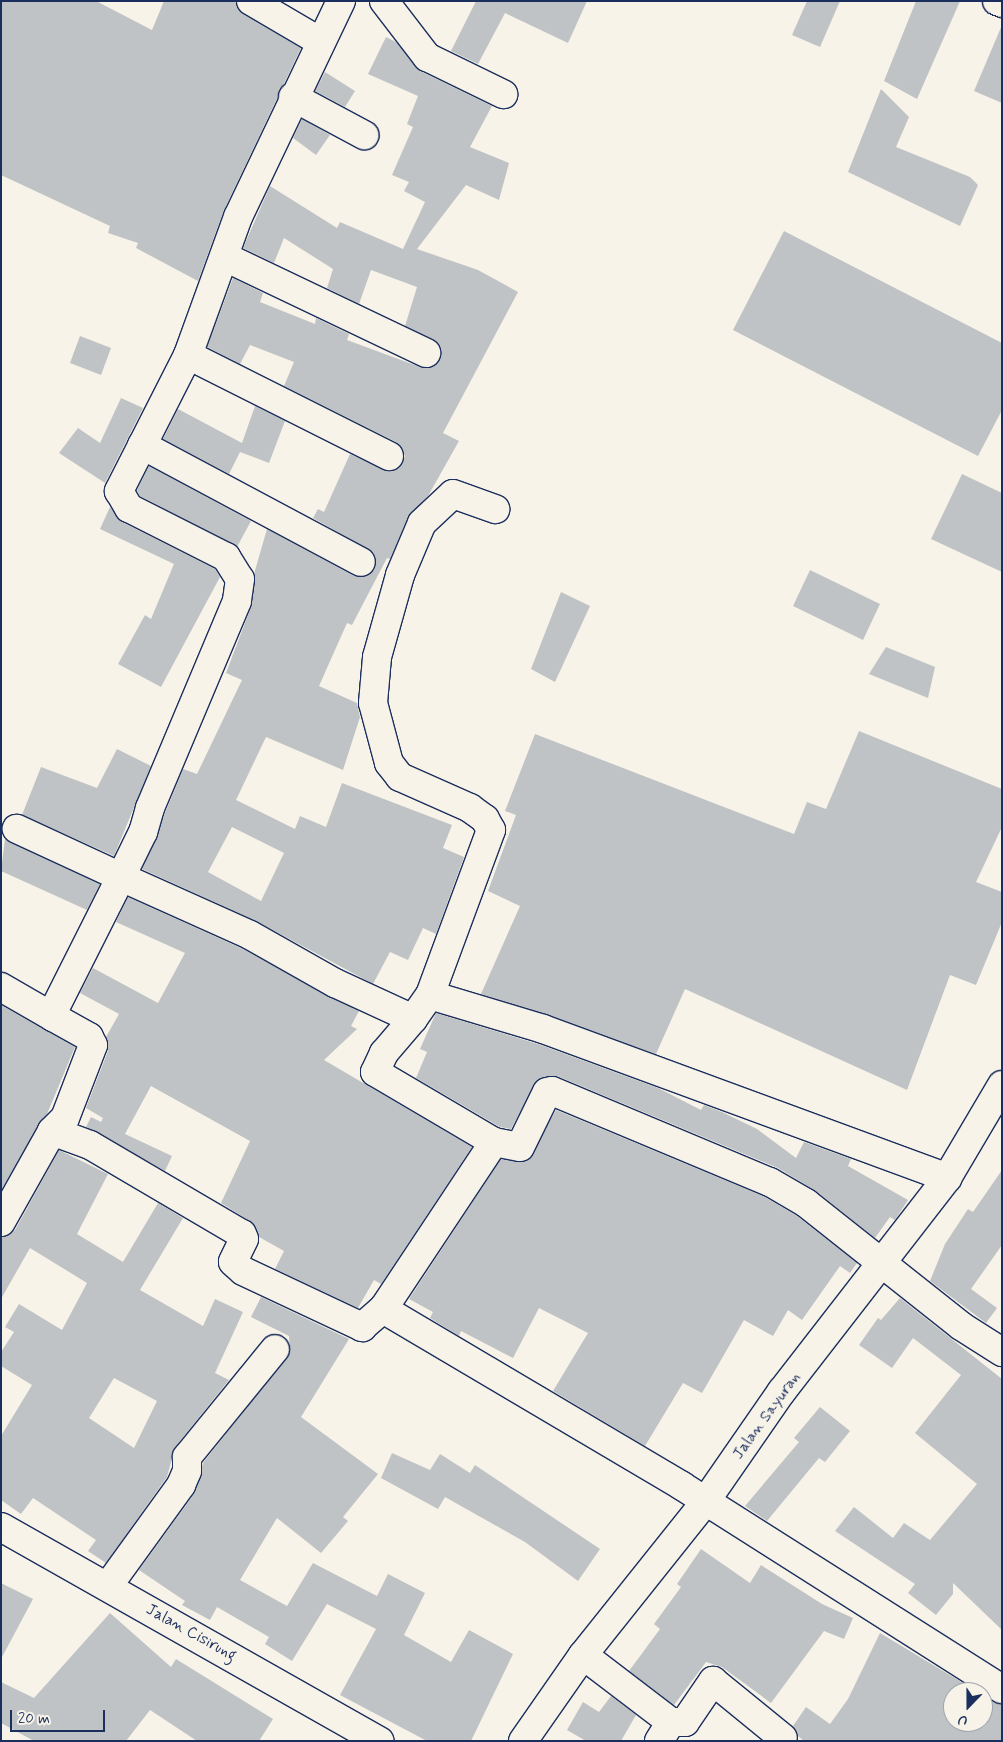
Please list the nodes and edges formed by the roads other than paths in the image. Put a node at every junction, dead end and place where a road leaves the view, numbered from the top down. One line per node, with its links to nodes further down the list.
1 (252, 1): 6 (street)
2 (341, 1): 6 (street)
3 (384, 1): 7 (street)
4 (997, 1): 5 (street)
5 (1002, 3)
6 (321, 42): 8 (street)
7 (503, 94)
8 (293, 97): 9 (street); 10 (street)
9 (364, 135)
10 (225, 257): 11 (street); 12 (street)
11 (426, 353)
12 (188, 355): 13 (street); 14 (street)
13 (142, 445): 16 (street); 18 (street)
14 (389, 456)
15 (495, 509): 20 (street)
16 (361, 562)
17 (17, 829): 18 (street)
18 (121, 877): 21 (street); 22 (street)
19 (1, 988): 21 (street)
20 (430, 995): 22 (street); 26 (street)
21 (53, 1017): 24 (street)
22 (413, 1019): 25 (street)
23 (998, 1103): 26 (street, Jalan Sayuran)
24 (52, 1131): 27 (street); 29 (street)
25 (494, 1142): 28 (street); 29 (street)
26 (947, 1178): 28 (street, Jalan Sayuran)
27 (1, 1222)
28 (881, 1263): 31 (street); 32 (street, Jalan Sayuran)
29 (383, 1309): 32 (street)
30 (276, 1349): 34 (street)
31 (1002, 1352)
32 (705, 1502): 35 (street, Jalan Sayuran); 36 (street)
33 (1, 1527): 34 (street, Jalan Cisirung)
34 (108, 1586): 38 (street, Jalan Cisirung)
35 (583, 1655): 37 (street); 40 (street, Jalan Sayuran)
36 (1002, 1689)
37 (665, 1731): 39 (street)
38 (365, 1737)
39 (783, 1738)
40 (523, 1741)

